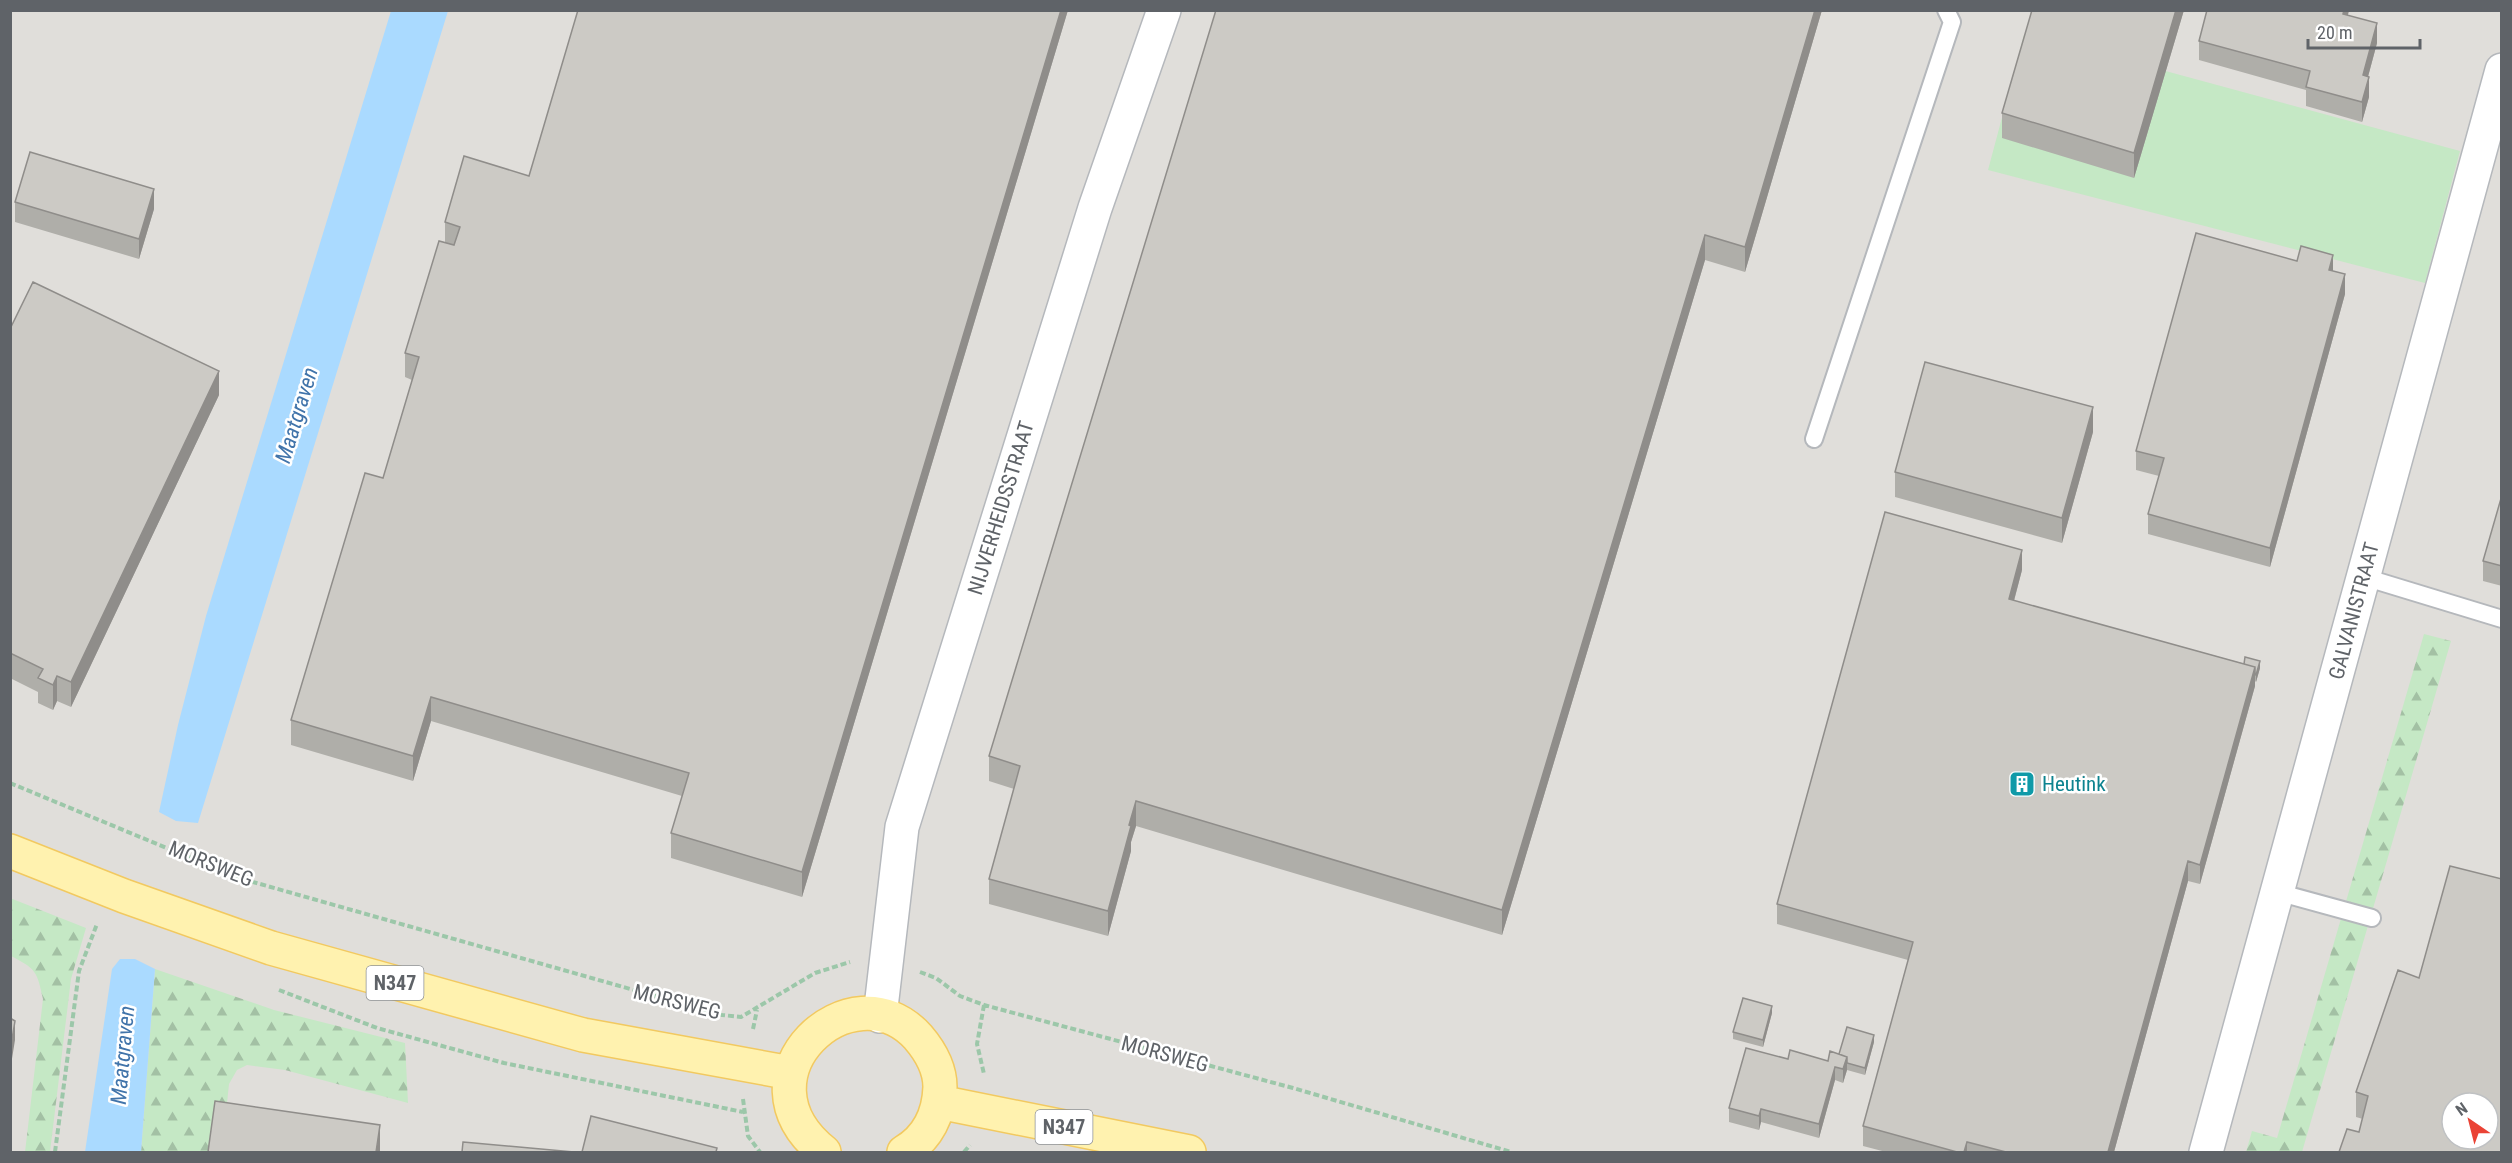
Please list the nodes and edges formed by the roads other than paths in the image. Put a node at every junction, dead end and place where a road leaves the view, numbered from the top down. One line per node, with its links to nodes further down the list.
1 (1164, 10): 10 (street, NIJVERHEIDSSTRAAT)
2 (1946, 10): 4 (lane)
3 (2502, 70): 5 (street, GALVANISTRAAT)
4 (1814, 439)
5 (2364, 577): 6 (lane); 8 (street, GALVANISTRAAT)
6 (2502, 619)
7 (10, 851): 11 (main road, N347)
8 (2277, 892): 9 (lane); 16 (street, GALVANISTRAAT)
9 (2372, 918)
10 (880, 1016): 11 (main road); 12 (main road)
11 (791, 1073): 13 (main road)
12 (939, 1102): 14 (main road); 15 (main road, N347)
13 (824, 1152)
14 (904, 1152)
15 (1189, 1152)
16 (2206, 1152)

